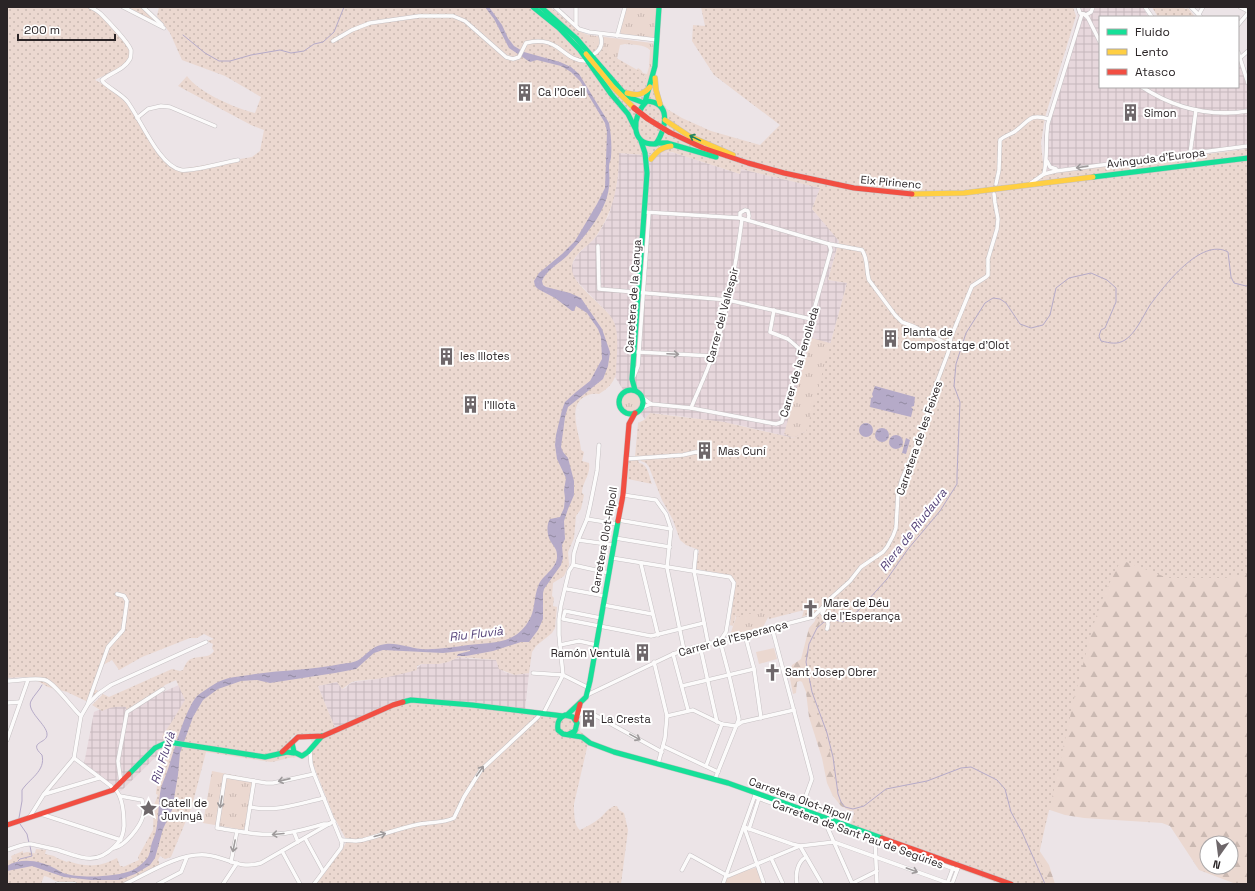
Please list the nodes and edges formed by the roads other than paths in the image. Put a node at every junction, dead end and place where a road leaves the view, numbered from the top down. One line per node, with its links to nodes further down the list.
1 (90, 7): 43 (street)
2 (123, 7): 3 (street)
3 (143, 7)
4 (533, 7): 24 (main road, Eix Pirinenc)
5 (541, 7): 24 (main road, Eix Pirinenc)
6 (555, 7): 23 (street)
7 (576, 7): 23 (street)
8 (625, 7): 26 (street)
9 (659, 7): 27 (main road)
10 (1078, 7): 18 (street)
11 (1093, 7): 16 (street)
12 (1146, 7): 19 (street)
13 (1191, 7): 20 (street)
14 (1203, 7): 20 (street)
15 (1240, 7): 17 (street)
16 (1091, 12): 18 (street); 21 (street)
17 (1248, 12): 22 (street)
18 (1083, 14): 21 (street); 44 (street)
19 (1151, 16)
20 (1199, 16)
21 (1091, 24): 28 (street)
22 (1239, 24)
23 (576, 25): 25 (street)
24 (561, 27): 38 (main road); 47 (main road); 57 (main road, Eix Pirinenc, bridge)
25 (600, 34): 26 (street); 31 (street)
26 (617, 36): 27 (street)
27 (656, 40): 34 (main road)
28 (1099, 40)
29 (334, 41): 33 (street)
30 (1248, 51): 32 (street)
31 (594, 54)
32 (1239, 55): 35 (street)
33 (585, 61)
34 (655, 66): 36 (main road); 40 (main road)
35 (1248, 83)
36 (650, 88): 38 (main road); 39 (main road)
37 (1144, 88): 41 (street)
38 (622, 91): 39 (main road)
39 (644, 102): 40 (main road); 47 (main road)
40 (660, 105): 45 (main road)
41 (1196, 110): 42 (street); 52 (street)
42 (1248, 111)
43 (137, 118): 46 (street); 56 (street)
44 (1050, 119): 53 (street); 62 (street)
45 (665, 120): 49 (main road); 60 (main road, one-way to 45)
46 (215, 126)
47 (635, 128): 48 (main road)
48 (641, 140): 49 (main road); 59 (main road)
49 (656, 143): 50 (main road); 55 (main road)
50 (678, 146): 55 (main road); 57 (main road)
51 (1248, 146): 52 (street, Avinguda d'Europa)
52 (1190, 154): 58 (street, Avinguda d'Europa, one-way to 58)
53 (1046, 156): 58 (street, Avinguda d'Europa); 61 (street)
54 (1248, 158): 63 (main road, Eix Pirinenc)
55 (651, 159): 59 (main road)
56 (238, 160)
57 (748, 163): 60 (main road, Eix Pirinenc)
58 (1065, 169): 61 (street, Avinguda d'Europa)
59 (647, 173): 65 (main road)
60 (784, 173): 63 (main road, Eix Pirinenc)
61 (1044, 174): 63 (street, Avinguda d'Europa)
62 (996, 184)
63 (1022, 186)
64 (994, 194): 74 (street, Carretera de les Feixes)
65 (647, 212): 66 (street); 70 (main road)
66 (741, 219): 67 (street); 67 (street); 71 (street, Carrer del Vallespir)
67 (748, 220): 68 (street)
68 (829, 244): 73 (street, Carrer de la Fenolleda); 74 (street)
69 (598, 246): 70 (street)
70 (641, 293): 71 (street); 76 (main road)
71 (728, 300): 72 (street); 77 (street, Carrer del Vallespir)
72 (774, 310): 73 (street); 75 (street)
73 (811, 320): 75 (street, Carrer de la Fenolleda)
74 (949, 345): 109 (street, Carretera de les Feixes)
75 (802, 351): 84 (street, Carrer de la Fenolleda)
76 (637, 352): 77 (street, one-way to 77); 78 (main road)
77 (712, 356): 84 (street, Carrer del Vallespir)
78 (632, 378): 79 (main road); 80 (main road)
79 (627, 390): 80 (main road); 85 (main road)
80 (635, 390): 81 (main road)
81 (643, 398): 82 (street); 83 (main road)
82 (651, 404): 83 (street); 84 (street, Carrer de la Fenolleda)
83 (642, 408): 86 (main road)
84 (691, 408)
85 (624, 412): 86 (main road); 87 (main road, Carretera Olot-Ripoll)
86 (635, 413): 87 (main road, Carretera Olot-Ripoll)
87 (629, 424): 90 (main road, Carretera Olot-Ripoll)
88 (599, 445): 92 (street)
89 (702, 454): 90 (street)
90 (626, 459): 91 (main road, Carretera Olot-Ripoll)
91 (623, 495): 93 (main road, Carretera Olot-Ripoll); 94 (street)
92 (587, 519): 93 (street); 96 (street)
93 (618, 522): 94 (street); 95 (main road, Carretera Olot-Ripoll)
94 (671, 529): 98 (street)
95 (615, 538): 97 (main road, Carretera Olot-Ripoll); 98 (street)
96 (578, 540): 97 (street); 102 (street)
97 (614, 545): 100 (main road, Carretera Olot-Ripoll)
98 (670, 547): 103 (street)
99 (696, 551): 104 (street)
100 (612, 558): 101 (street); 105 (main road, Carretera Olot-Ripoll)
101 (641, 564): 103 (street); 111 (street)
102 (573, 566): 105 (street); 113 (street)
103 (667, 568): 104 (street); 117 (street)
104 (694, 571): 114 (street); 121 (street)
105 (609, 573): 108 (main road, Carretera Olot-Ripoll)
106 (567, 589): 108 (street)
107 (117, 594): 144 (street)
108 (605, 596): 110 (main road, Carretera Olot-Ripoll)
109 (832, 598): 116 (street, Carrer de l'Esperança); 118 (street, Carretera de les Feixes)
110 (603, 605): 111 (street); 112 (main road, Carretera Olot-Ripoll)
111 (652, 614): 119 (street)
112 (601, 618): 113 (street); 115 (main road, Carretera Olot-Ripoll)
113 (561, 619): 115 (street); 124 (street)
114 (704, 623): 117 (street); 123 (street)
115 (600, 626): 119 (street); 125 (main road, Carretera Olot-Ripoll)
116 (772, 628): 120 (street, Carrer de l'Esperança); 146 (street)
117 (680, 629): 119 (street); 127 (street)
118 (827, 629)
119 (658, 635)
120 (745, 635): 121 (street, Carrer de l'Esperança); 130 (street)
121 (720, 641): 123 (street, Carrer de l'Esperança); 133 (street)
122 (206, 642): 144 (street)
123 (708, 643): 126 (street, Carrer de l'Esperança)
124 (560, 644): 125 (street); 132 (street)
125 (597, 645): 138 (main road, Carretera Olot-Ripoll)
126 (700, 646): 127 (street, Carrer de l'Esperança); 135 (street)
127 (684, 650): 128 (street, Carrer de l'Esperança)
128 (673, 654): 129 (street, Carrer de l'Esperança); 137 (street)
129 (654, 662): 140 (street, Carrer de l'Esperança); 150 (street)
130 (754, 670): 133 (street); 152 (street)
131 (533, 673): 132 (street)
132 (563, 675): 138 (street); 147 (street)
133 (729, 675): 135 (street); 158 (street)
134 (28, 680): 136 (street); 141 (street); 149 (street)
135 (707, 680): 137 (street); 153 (street)
136 (7, 681)
137 (682, 686): 145 (street)
138 (589, 688): 140 (main road, Carretera Olot-Ripoll)
139 (164, 689): 181 (street)
140 (587, 695): 143 (main road, Carretera Olot-Ripoll)
141 (20, 702): 142 (street); 155 (street)
142 (7, 703)
143 (580, 703): 148 (main road, Carretera Olot-Ripoll); 151 (main road, Carretera Olot-Ripoll)
144 (88, 704): 149 (street)
145 (688, 710): 150 (street); 153 (street)
146 (794, 710): 152 (street); 188 (street)
147 (541, 713): 148 (main road); 156 (main road); 161 (main road); 202 (street, one-way to 147)
148 (565, 715): 151 (main road); 156 (main road)
149 (82, 716): 172 (street)
150 (667, 716): 166 (street)
151 (576, 718): 159 (main road); 168 (street, one-way to 168)
152 (761, 718): 158 (street)
153 (717, 722): 157 (street)
154 (7, 723): 155 (street)
155 (12, 724): 164 (street)
156 (557, 724): 160 (main road)
157 (722, 724): 158 (street); 175 (street)
158 (736, 726): 176 (street)
159 (576, 728): 160 (main road); 163 (main road)
160 (569, 734): 163 (main road, Carretera Olot-Ripoll)
161 (322, 736): 162 (main road); 167 (main road)
162 (307, 737): 165 (main road); 167 (main road)
163 (582, 738): 174 (main road, Carretera Olot-Ripoll)
164 (7, 740)
165 (292, 743): 169 (main road); 170 (main road)
166 (664, 746): 168 (street); 175 (street)
167 (311, 750): 171 (main road); 173 (street)
168 (662, 752): 174 (street)
169 (281, 753): 170 (main road); 181 (main road)
170 (294, 753): 171 (main road)
171 (301, 756): 173 (street)
172 (74, 758): 178 (street); 183 (street)
173 (311, 764): 177 (street)
174 (658, 764): 179 (main road, Carretera Olot-Ripoll)
175 (706, 766): 176 (street)
176 (718, 772): 179 (street)
177 (314, 774): 180 (street, one-way to 180); 186 (street)
178 (99, 778): 182 (street); 183 (street)
179 (715, 780): 185 (main road, Carretera Olot-Ripoll)
180 (254, 782): 187 (street); 197 (street, one-way to 197)
181 (122, 783): 182 (main road)
182 (114, 789): 184 (street); 189 (main road)
183 (44, 794): 190 (street)
184 (120, 796): 201 (street); 207 (street)
185 (757, 796): 188 (main road, Carretera Olot-Ripoll); 192 (street, Carretera de Sant Pau de Segúries); 195 (street); 196 (street)
186 (324, 798): 187 (street); 191 (street)
187 (250, 807): 198 (street)
188 (801, 809): 217 (main road, Carretera Olot-Ripoll)
189 (41, 814): 190 (main road); 201 (street)
190 (29, 818): 194 (main road)
191 (334, 821): 193 (street); 202 (street)
192 (825, 822): 203 (street, Carretera de Sant Pau de Segúries); 205 (street)
193 (330, 824): 199 (street); 200 (street)
194 (7, 825)
195 (744, 827): 196 (street); 216 (street); 221 (street)
196 (749, 829): 206 (street)
197 (236, 831): 198 (street); 214 (street, one-way to 214)
198 (246, 832): 199 (street, one-way to 198)
199 (294, 832): 204 (street)
200 (304, 838): 204 (street); 219 (street)
201 (121, 840): 207 (street)
202 (342, 840): 219 (street)
203 (875, 840): 212 (street); 217 (street, Carretera de Sant Pau de Segúries)
204 (298, 842): 209 (street)
205 (834, 842): 206 (street); 212 (street); 235 (street)
206 (800, 846): 211 (street); 213 (street)
207 (113, 849): 208 (street)
208 (7, 850)
209 (282, 851): 215 (street); 228 (street)
210 (188, 857): 214 (street); 225 (street); 226 (street)
211 (806, 857): 233 (street); 234 (street)
212 (876, 857): 220 (street); 237 (street, one-way to 237)
213 (771, 858): 216 (street); 232 (street)
214 (231, 862): 215 (street)
215 (237, 863): 227 (street)
216 (758, 864): 221 (street); 231 (street)
217 (956, 869): 237 (street); 238 (main road, Carretera Olot-Ripoll)
218 (682, 870): 221 (street)
219 (323, 871): 229 (street)
220 (877, 871): 222 (street); 235 (street)
221 (726, 876): 230 (street)
222 (877, 883): 236 (street)
223 (58, 884): 224 (street)
224 (75, 884)
225 (125, 884)
226 (158, 884)
227 (223, 884)
228 (300, 884)
229 (314, 884)
230 (723, 884)
231 (764, 884)
232 (783, 884)
233 (797, 884)
234 (822, 884)
235 (851, 884)
236 (882, 884)
237 (949, 884)
238 (1011, 884)

